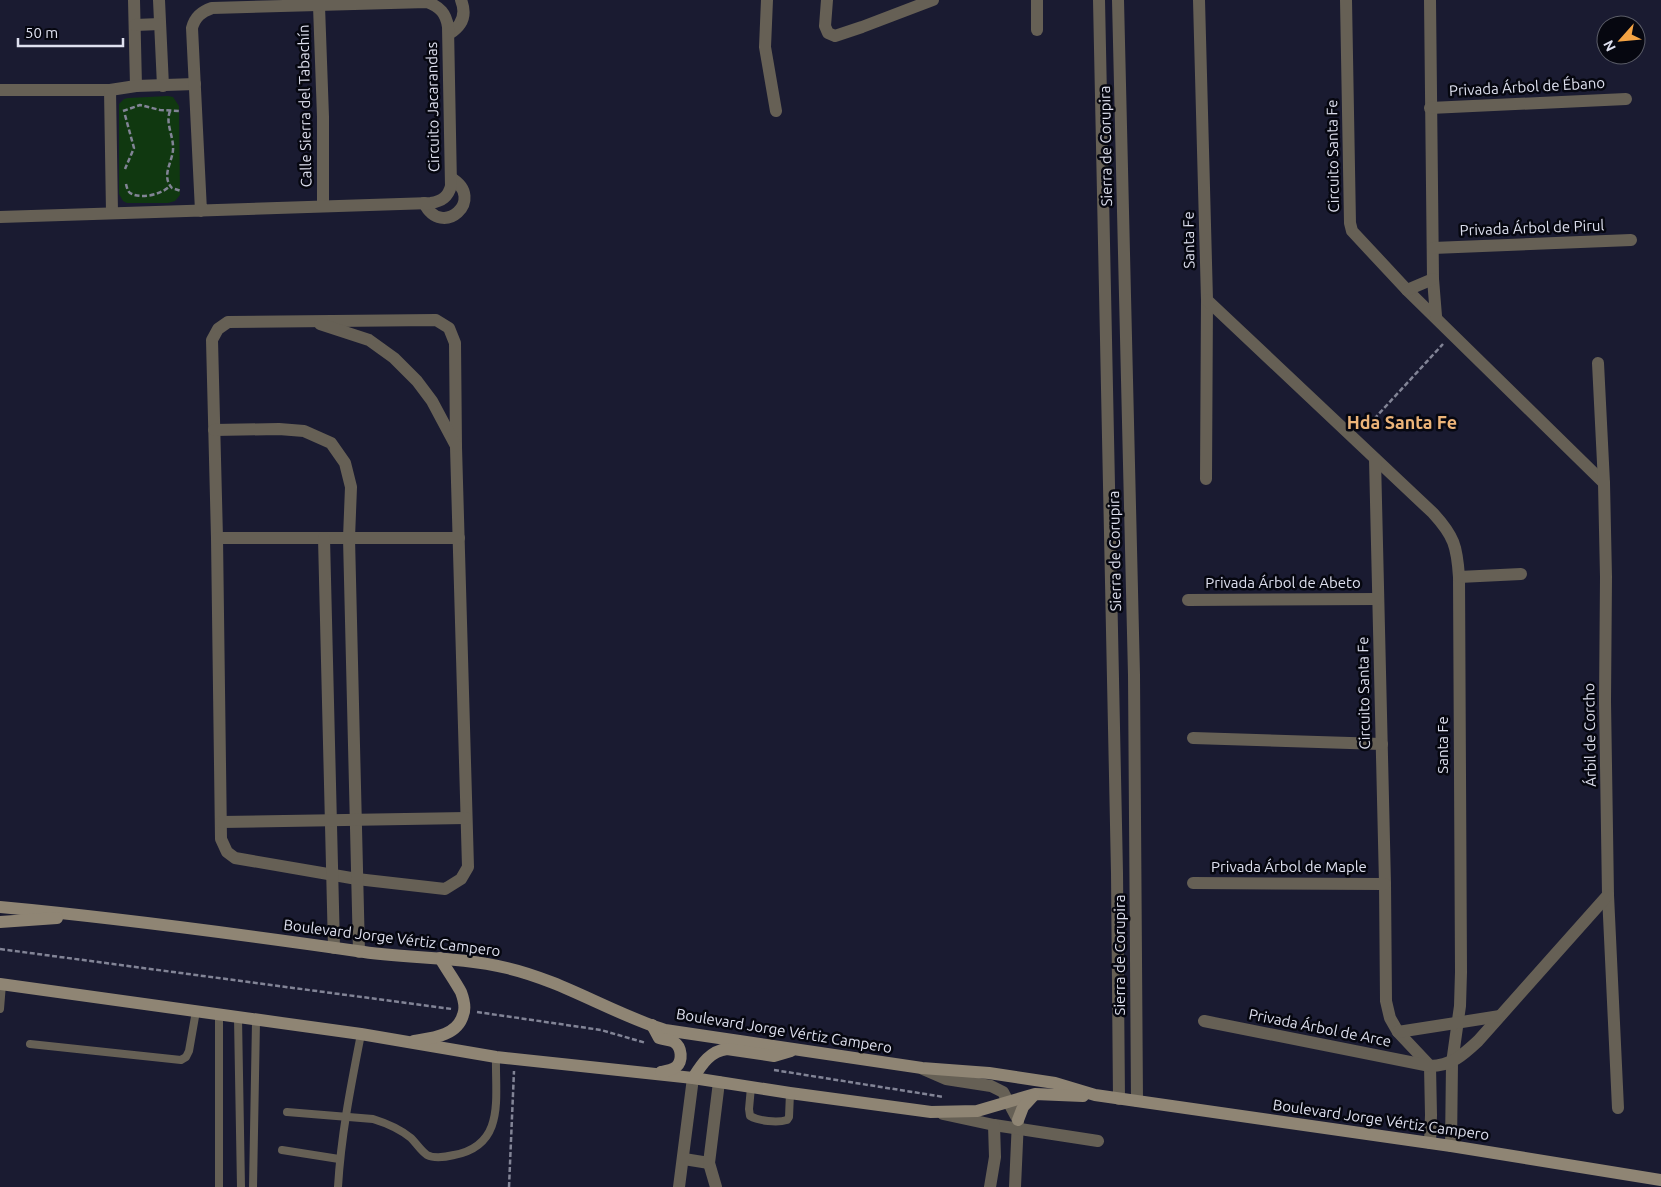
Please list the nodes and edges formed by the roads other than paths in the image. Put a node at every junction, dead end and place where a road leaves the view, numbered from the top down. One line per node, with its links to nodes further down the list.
1 (134, 0): 16 (street)
2 (159, 0): 15 (street)
3 (461, 0): 18 (street)
4 (767, 0): 26 (street)
5 (827, 0): 6 (street)
6 (933, 0)
7 (1037, 0): 17 (street)
8 (1099, 0): 97 (street, Sierra de Corupira)
9 (1118, 0): 98 (street, Sierra de Corupira)
10 (1200, 0): 37 (street, Santa Fe)
11 (1346, 0): 36 (street, Circuito Santa Fe)
12 (1430, 0): 25 (street)
13 (423, 2): 14 (street, Circuito Jacarandas); 18 (street, Circuito Jacarandas)
14 (319, 6): 19 (street, Circuito Jacarandas); 29 (street, Calle Sierra del Tabachín)
15 (160, 24): 16 (street); 21 (street)
16 (135, 25): 20 (street)
17 (1037, 30)
18 (449, 34): 27 (street, Circuito Jacarandas)
19 (195, 84): 21 (street); 30 (street)
20 (136, 86): 21 (street); 23 (street)
21 (163, 86)
22 (0, 90): 23 (street)
23 (110, 90): 31 (street)
24 (1626, 99): 25 (street, Privada Árbol de Ébano)
25 (1430, 108): 34 (street)
26 (776, 111)
27 (451, 178): 28 (street, Circuito Jacarandas); 28 (street)
28 (424, 203): 29 (street, Circuito Jacarandas)
29 (323, 206): 30 (street, Circuito Jacarandas)
30 (201, 211): 31 (street, Circuito Jacarandas)
31 (112, 213): 32 (street, Circuito Jacarandas)
32 (0, 217)
33 (1632, 240): 34 (street, Privada Árbol de Pirul)
34 (1433, 248): 35 (street)
35 (1433, 279): 36 (street); 38 (street)
36 (1407, 290): 38 (street, Circuito Santa Fe)
37 (1206, 300): 43 (street); 44 (street, Santa Fe)
38 (1436, 316): 45 (street, Circuito Santa Fe)
39 (311, 321): 41 (street); 42 (street); 42 (street)
40 (1598, 363): 45 (street, Árbil de Corcho)
41 (214, 430): 46 (street); 48 (street)
42 (456, 446): 49 (street)
43 (1375, 459): 51 (street, Santa Fe); 52 (street, Circuito Santa Fe)
44 (1206, 479)
45 (1604, 484): 64 (street, Árbil de Corcho)
46 (217, 538): 47 (street); 59 (street)
47 (324, 538): 48 (street); 57 (street)
48 (349, 538): 49 (street); 58 (street)
49 (458, 538): 56 (street)
50 (1521, 574): 51 (street)
51 (1459, 577): 79 (street, Santa Fe)
52 (1378, 599): 53 (street, Privada Árbol de Abeto); 55 (street, Circuito Santa Fe)
53 (1188, 600)
54 (1193, 738): 55 (street)
55 (1382, 744): 63 (street, Circuito Santa Fe)
56 (466, 818): 58 (street); 61 (street)
57 (330, 820): 58 (street); 59 (street); 60 (street)
58 (356, 820): 61 (street)
59 (220, 822): 60 (street)
60 (332, 875): 61 (street); 68 (street)
61 (357, 880): 69 (street)
62 (1193, 883): 63 (street, Privada Árbol de Maple)
63 (1385, 884): 81 (street, Circuito Santa Fe)
64 (1608, 895): 75 (street); 100 (street, Árbil de Corcho)
65 (0, 907): 66 (main road, Boulevard Jorge Vértiz Campero)
66 (86, 915): 67 (main road); 68 (main road, Boulevard Jorge Vértiz Campero)
67 (0, 922)
68 (334, 948): 69 (main road, Boulevard Jorge Vértiz Campero)
69 (359, 952): 70 (main road, Boulevard Jorge Vértiz Campero)
70 (440, 958): 80 (main road, Boulevard Jorge Vértiz Campero); 83 (main road)
71 (1, 984): 72 (lane); 73 (main road, Boulevard Jorge Vértiz Campero)
72 (0, 1009)
73 (196, 1011): 74 (main road, Boulevard Jorge Vértiz Campero); 84 (lane)
74 (219, 1014): 76 (main road, Boulevard Jorge Vértiz Campero); 115 (lane)
75 (1500, 1016): 79 (street); 87 (street)
76 (238, 1018): 77 (main road, Boulevard Jorge Vértiz Campero); 116 (lane)
77 (256, 1021): 82 (main road, Boulevard Jorge Vértiz Campero); 117 (lane)
78 (1204, 1021): 88 (street, Privada Árbol de Arce)
79 (1458, 1023): 81 (street); 87 (street, Santa Fe)
80 (652, 1025): 85 (main road, Boulevard Jorge Vértiz Campero); 90 (main road)
81 (1398, 1032): 88 (street, Circuito Santa Fe)
82 (360, 1034): 83 (main road, Boulevard Jorge Vértiz Campero); 103 (lane)
83 (401, 1042): 86 (main road, Boulevard Jorge Vértiz Campero)
84 (30, 1044)
85 (795, 1049): 89 (main road, Boulevard Jorge Vértiz Campero); 91 (main road)
86 (496, 1057): 90 (main road, Boulevard Jorge Vértiz Campero); 103 (lane)
87 (1452, 1062): 88 (street); 108 (street)
88 (1430, 1066): 107 (street)
89 (922, 1068): 96 (main road, Boulevard Jorge Vértiz Campero); 99 (street)
90 (654, 1074): 91 (main road, Boulevard Jorge Vértiz Campero)
91 (693, 1078): 92 (main road, Boulevard Jorge Vértiz Campero); 111 (street)
92 (720, 1082): 93 (main road, Boulevard Jorge Vértiz Campero); 112 (street)
93 (751, 1087): 94 (main road, Boulevard Jorge Vértiz Campero); 94 (lane)
94 (790, 1093): 102 (main road, Boulevard Jorge Vértiz Campero)
95 (1035, 1094): 96 (main road, Boulevard Jorge Vértiz Campero); 99 (main road, Boulevard Jorge Vértiz Campero); 104 (main road)
96 (1095, 1095): 97 (main road, Boulevard Jorge Vértiz Campero)
97 (1119, 1099): 98 (main road, Boulevard Jorge Vértiz Campero)
98 (1136, 1101): 107 (main road, Boulevard Jorge Vértiz Campero)
99 (1008, 1102): 102 (main road, Boulevard Jorge Vértiz Campero); 104 (street)
100 (1618, 1108)
101 (288, 1112): 103 (lane)
102 (931, 1112): 105 (street)
103 (345, 1116): 110 (lane)
104 (1018, 1124): 105 (street); 106 (street); 122 (street)
105 (994, 1125): 121 (street)
106 (1098, 1141)
107 (1430, 1143): 108 (main road, Boulevard Jorge Vértiz Campero)
108 (1451, 1146): 114 (main road, Boulevard Jorge Vértiz Campero)
109 (282, 1150): 110 (lane)
110 (339, 1159): 118 (lane)
111 (684, 1159): 112 (street); 119 (street)
112 (709, 1163): 120 (street)
113 (1661, 1180): 114 (main road, Boulevard Jorge Vértiz Campero)
114 (1647, 1183)
115 (219, 1187)
116 (241, 1187)
117 (253, 1187)
118 (338, 1187)
119 (679, 1187)
120 (716, 1187)
121 (990, 1187)
122 (1016, 1187)

